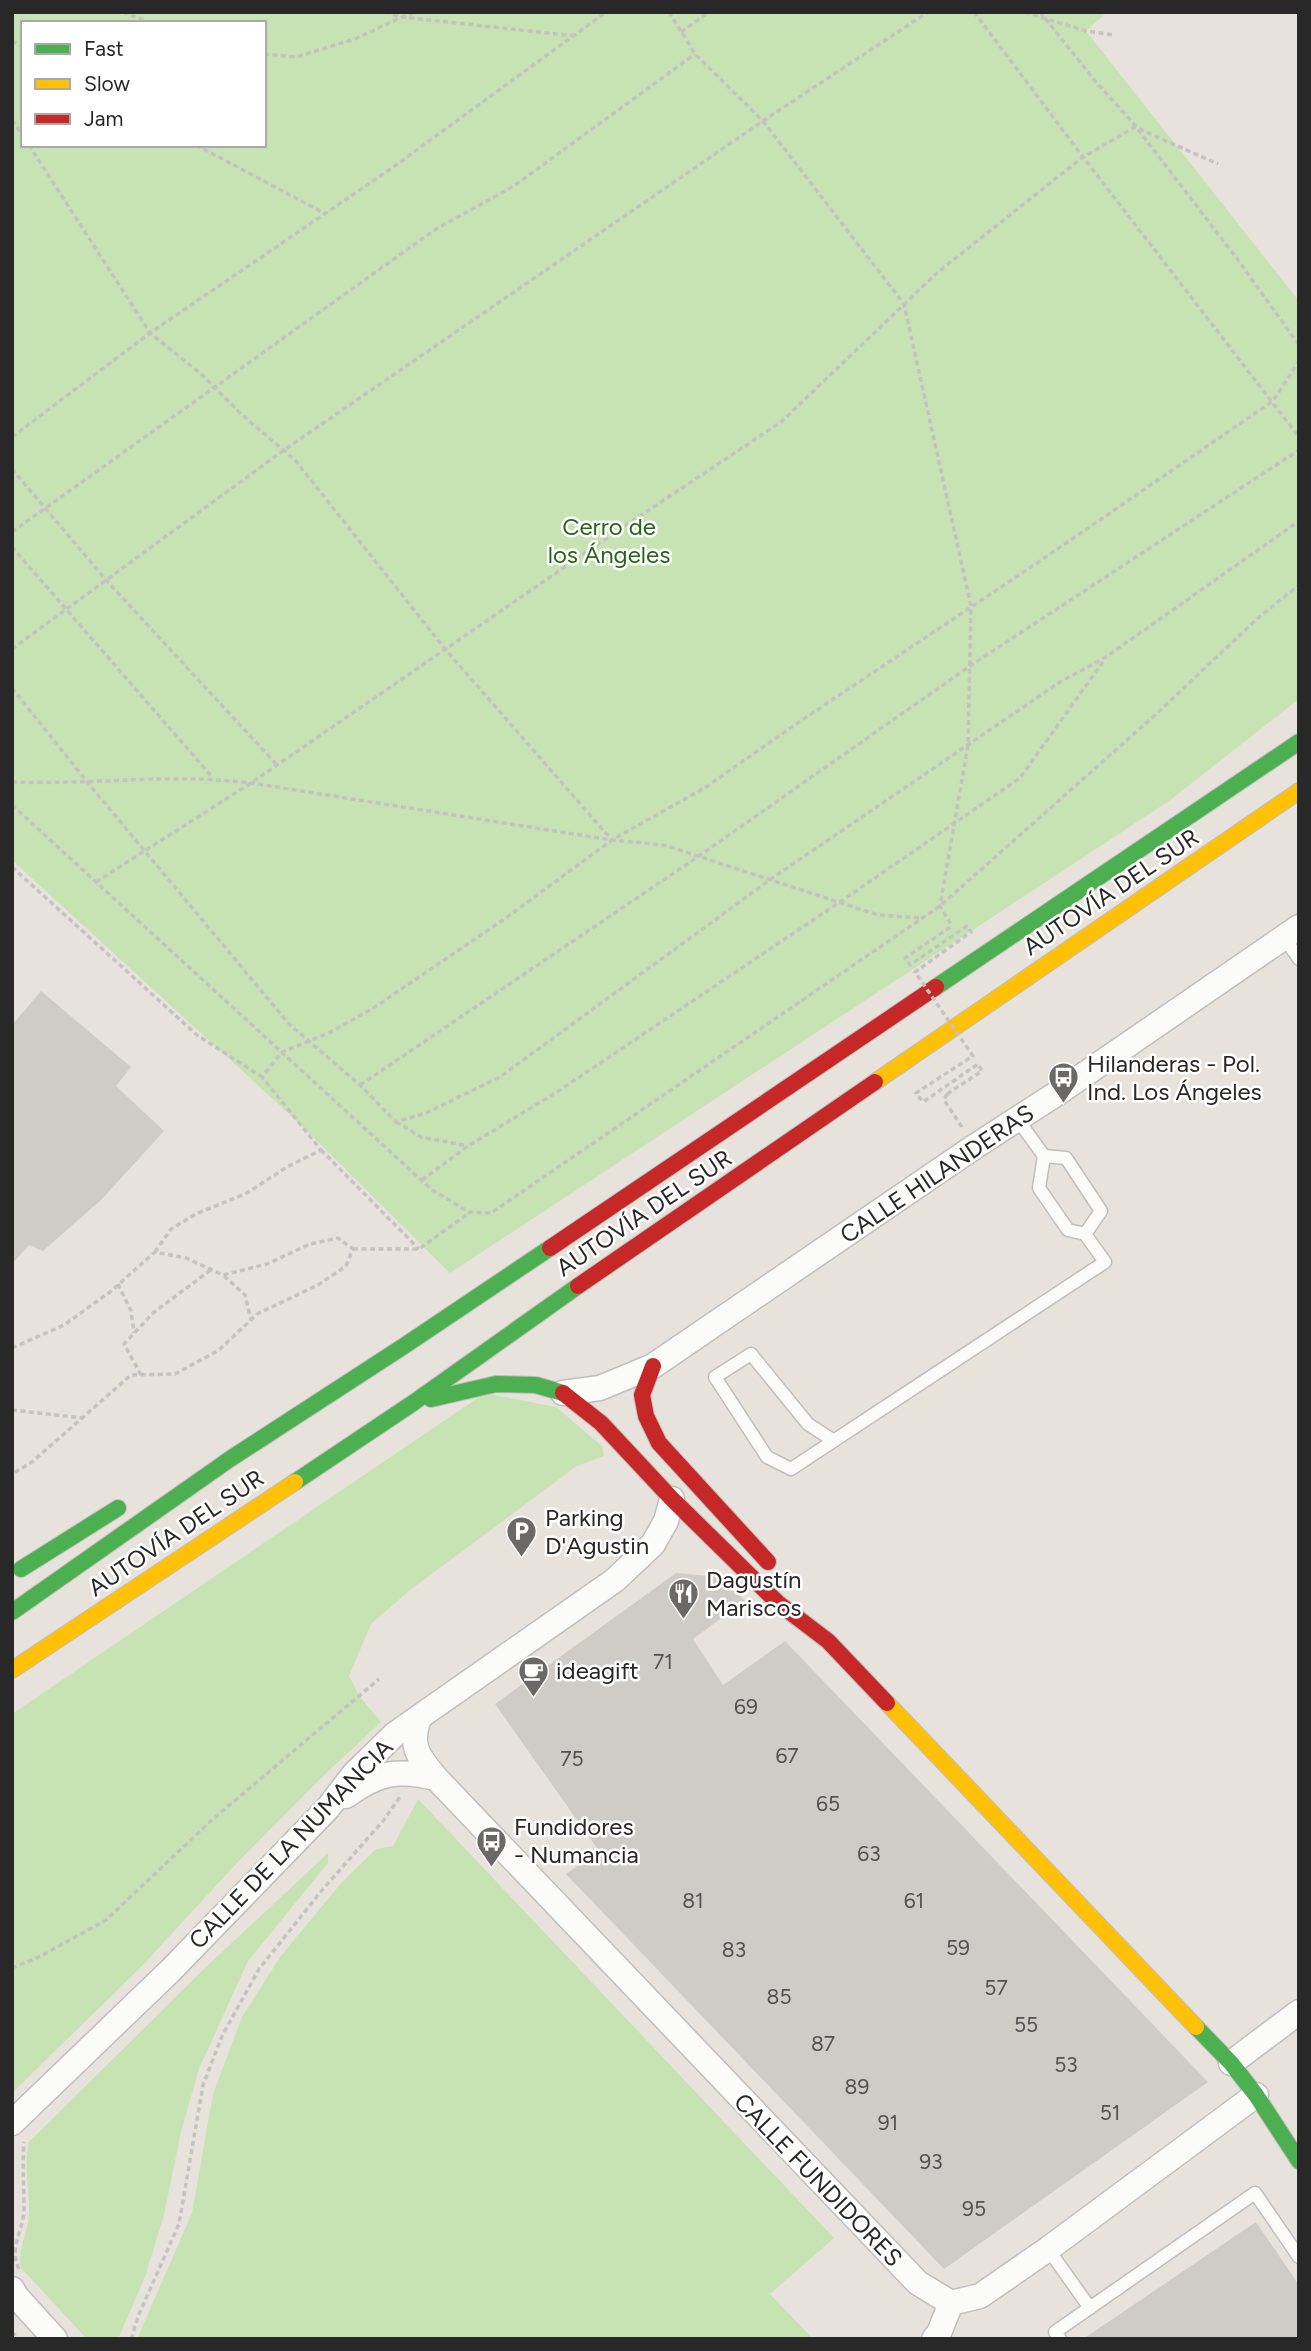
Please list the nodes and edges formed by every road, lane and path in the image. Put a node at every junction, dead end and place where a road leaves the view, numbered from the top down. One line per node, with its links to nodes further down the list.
1 (123, 12): 13 (path)
2 (385, 12): 11 (path)
3 (416, 12): 11 (path)
4 (606, 12): 16 (path)
5 (669, 12): 14 (path)
6 (709, 12): 14 (path)
7 (928, 12): 19 (path)
8 (974, 12): 23 (path)
9 (1025, 12): 12 (path)
10 (1041, 12): 12 (path)
11 (402, 17): 16 (path); 17 (path)
12 (1045, 18): 15 (path); 20 (path)
13 (146, 21)
14 (681, 32): 18 (path)
15 (1114, 35)
16 (575, 36): 25 (path)
17 (266, 54)
18 (695, 54): 19 (path); 30 (path)
19 (763, 121): 26 (path); 34 (path)
20 (1135, 127): 23 (path); 24 (path); 28 (path)
21 (30, 147): 27 (path)
22 (200, 147): 25 (path)
23 (1083, 157): 26 (path); 31 (path)
24 (1217, 164)
25 (325, 214): 27 (path)
26 (904, 304): 43 (path); 46 (path)
27 (150, 333): 30 (path); 32 (path)
28 (1299, 345)
29 (1299, 361): 31 (path)
30 (215, 387): 34 (path); 37 (path)
31 (1273, 401): 33 (path); 43 (path)
32 (12, 437)
33 (1299, 437)
34 (284, 450): 41 (path); 46 (path)
35 (1299, 450): 48 (path)
36 (12, 469): 37 (path)
37 (46, 508): 39 (path); 41 (path)
38 (1299, 521): 47 (path)
39 (12, 532)
40 (12, 547): 44 (path)
41 (106, 580): 44 (path); 52 (path)
42 (1299, 585): 69 (path)
43 (971, 606): 48 (path); 62 (path)
44 (66, 609): 45 (path); 54 (path)
45 (12, 649)
46 (445, 649): 52 (path); 62 (path)
47 (1106, 657): 51 (path); 60 (path)
48 (970, 666): 51 (path); 64 (path)
49 (12, 688): 56 (path)
50 (1299, 742): 61 (main road, AUTOVÍA DEL SUR)
51 (968, 745): 60 (path); 66 (path)
52 (277, 765): 57 (path)
53 (1224, 774): 61 (main road)
54 (213, 778): 56 (path); 57 (path)
55 (12, 782): 56 (path)
56 (88, 783): 63 (path)
57 (251, 783): 62 (path); 63 (path)
58 (1299, 791): 98 (main road, AUTOVÍA DEL SUR)
59 (12, 805): 67 (path)
60 (956, 822): 68 (path); 69 (path)
61 (1159, 835): 102 (main road, AUTOVÍA DEL SUR)
62 (612, 840): 64 (path); 73 (path)
63 (144, 851): 67 (path); 73 (path)
64 (699, 856): 66 (path); 76 (path)
65 (12, 867): 75 (path)
66 (771, 879): 68 (path); 78 (path)
67 (96, 881): 74 (path)
68 (840, 902): 70 (path); 79 (path)
69 (940, 906): 70 (path); 80 (path, bridge)
70 (923, 919): 84 (path)
71 (1291, 932): 72 (lane); 77 (street, CALLE HILANDERAS)
72 (1299, 959)
73 (308, 1041): 74 (path); 76 (path)
74 (282, 1052): 75 (path); 83 (path)
75 (262, 1077): 81 (path)
76 (360, 1085): 78 (path)
77 (1018, 1120): 80 (street, CALLE HILANDERAS); 82 (lane)
78 (396, 1122): 79 (path)
79 (468, 1146): 83 (path)
80 (974, 1147): 95 (street, CALLE HILANDERAS)
81 (321, 1150): 87 (path); 88 (path)
82 (1044, 1156): 85 (lane); 85 (lane)
83 (422, 1180): 84 (path)
84 (469, 1212): 87 (path)
85 (1085, 1234): 101 (lane)
86 (353, 1249): 87 (path); 90 (path); 92 (path)
87 (419, 1249)
88 (156, 1252): 89 (path); 91 (path)
89 (212, 1269): 90 (path); 93 (path)
90 (223, 1275): 92 (path)
91 (118, 1284): 93 (path); 94 (path)
92 (251, 1320): 96 (path)
93 (134, 1333): 96 (path)
94 (12, 1348)
95 (653, 1366): 97 (street, CALLE HILANDERAS); 105 (main road)
96 (141, 1375): 100 (path)
97 (563, 1393): 98 (main road); 107 (main road)
98 (413, 1403): 113 (main road, AUTOVÍA DEL SUR)
99 (12, 1410): 100 (path)
100 (83, 1418): 104 (path)
101 (834, 1441): 101 (lane)
102 (230, 1459): 103 (main road); 111 (main road, AUTOVÍA DEL SUR)
103 (194, 1465)
104 (12, 1474)
105 (700, 1486): 107 (main road); 109 (main road)
106 (136, 1496): 108 (main road)
107 (672, 1499): 112 (main road); 115 (street, CALLE DE LA NUMANCIA)
108 (15, 1567)
109 (775, 1570)
110 (800, 1600): 112 (main road)
111 (12, 1612)
112 (820, 1634): 121 (main road)
113 (12, 1670)
114 (379, 1679): 119 (path)
115 (419, 1718): 117 (street, CALLE FUNDIDORES); 118 (street, CALLE DE LA NUMANCIA)
116 (407, 1773): 117 (street); 118 (street); 133 (path)
117 (436, 1778): 128 (street, CALLE FUNDIDORES)
118 (328, 1808): 123 (street, CALLE DE LA NUMANCIA)
119 (12, 1968)
120 (1299, 2012): 121 (street)
121 (1231, 2063): 122 (main road)
122 (1256, 2095): 124 (main road); 125 (street)
123 (13, 2122): 127 (path)
124 (1299, 2161)
125 (1048, 2249): 128 (street); 129 (lane)
126 (1299, 2257): 129 (lane)
127 (16, 2288): 132 (street)
128 (951, 2303): 134 (street)
129 (1090, 2308): 135 (lane)
130 (12, 2332): 131 (path)
131 (19, 2339)
132 (55, 2339)
133 (131, 2339)
134 (934, 2339)
135 (1060, 2339)

